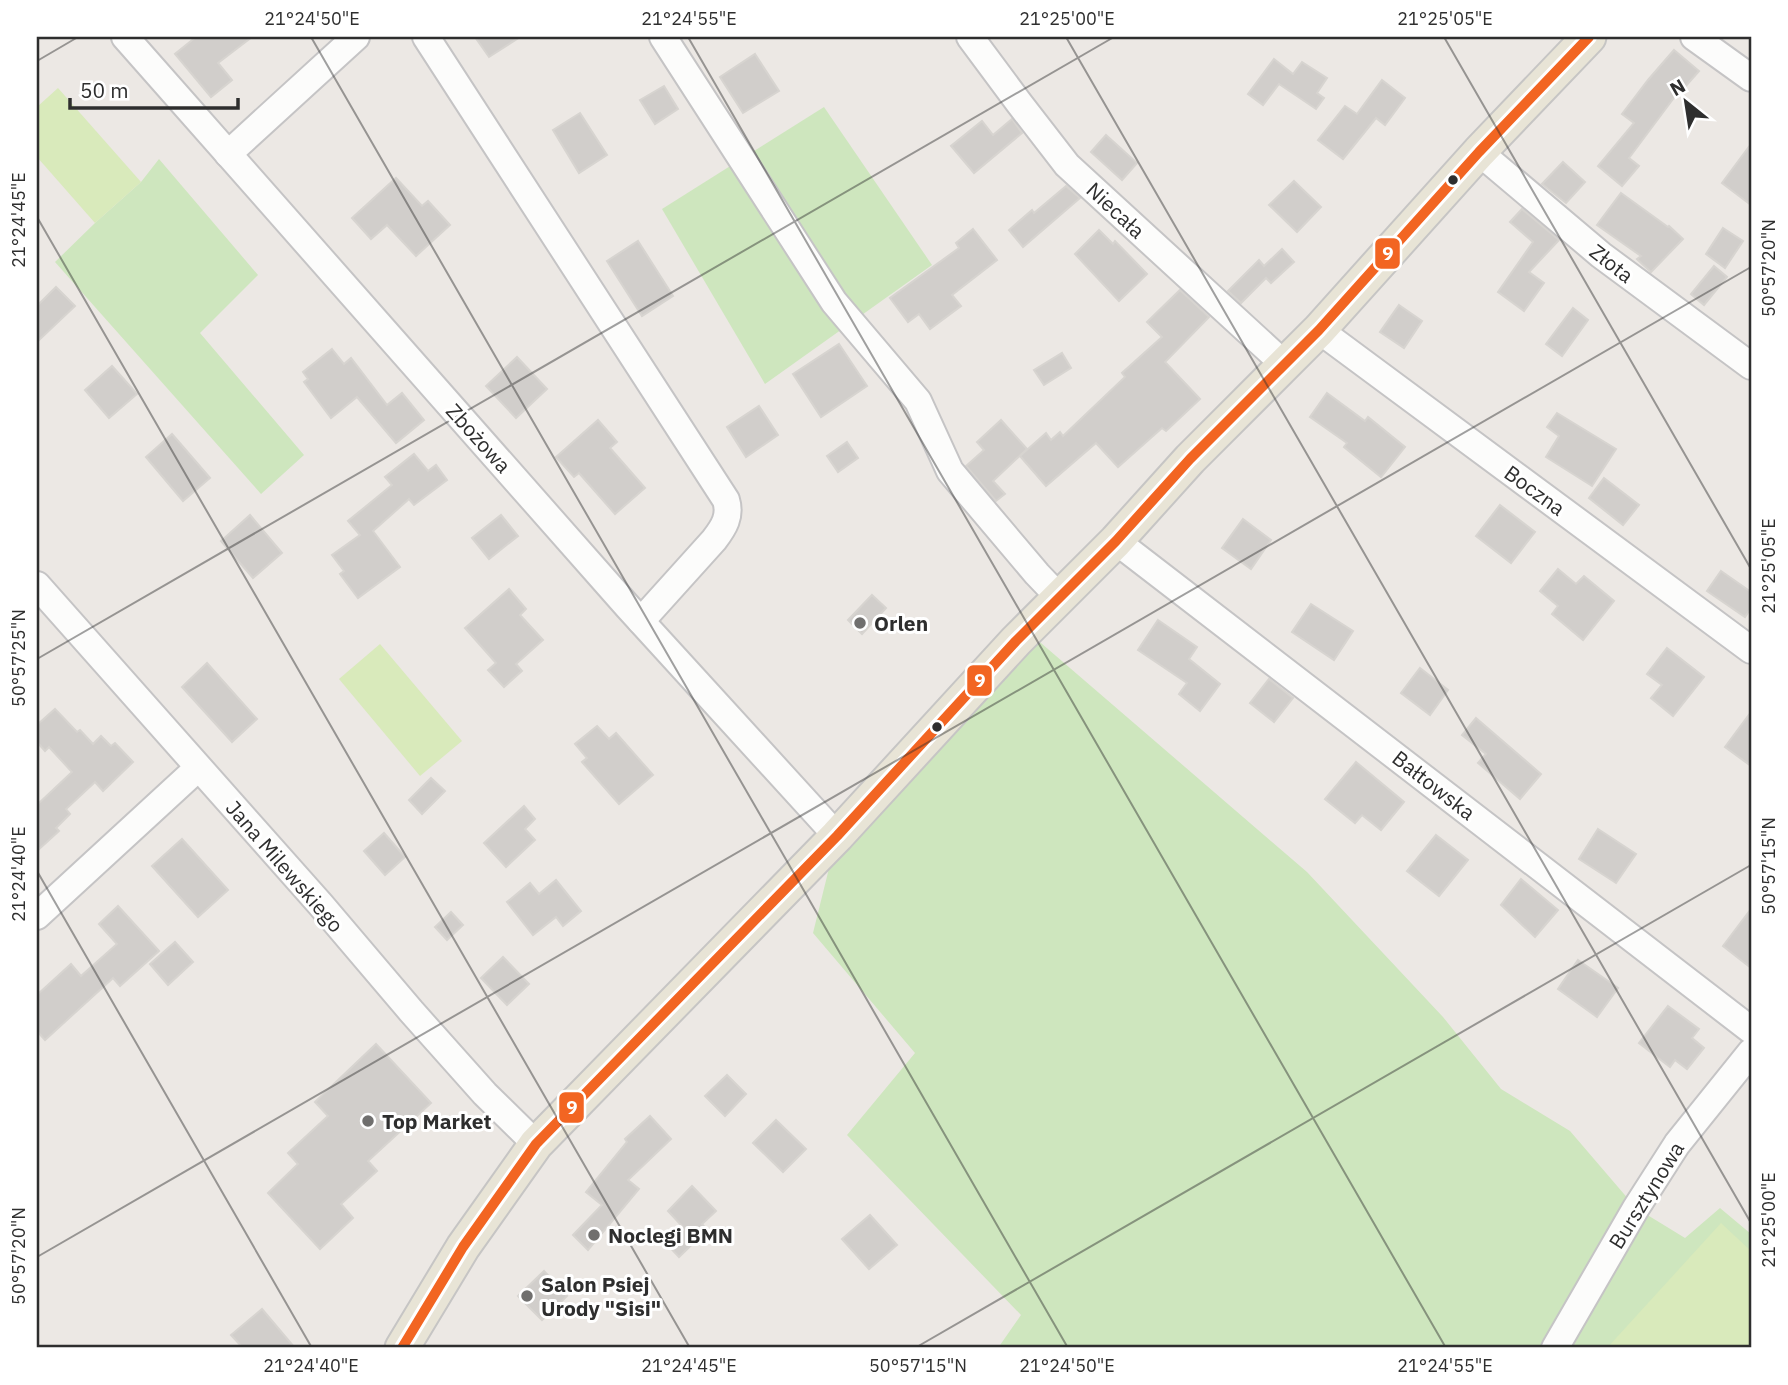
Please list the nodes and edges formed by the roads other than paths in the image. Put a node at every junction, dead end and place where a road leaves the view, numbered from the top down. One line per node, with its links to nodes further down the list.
1 (125, 37): 10 (street, Zbożowa)
2 (356, 37): 10 (street)
3 (426, 37): 17 (street)
4 (663, 37): 16 (street)
5 (970, 37): 12 (street, Niecała)
6 (1590, 37): 9 (main road)
7 (1694, 37): 8 (street)
8 (1751, 78)
9 (1479, 152): 11 (main road); 13 (street, Złota)
10 (228, 153): 17 (street, Zbożowa)
11 (1319, 330): 12 (main road); 18 (street, Boczna)
12 (1284, 364): 14 (main road)
13 (1751, 366)
14 (1116, 541): 16 (main road); 22 (street, Bałtowska)
15 (37, 585): 19 (street, Jana Milewskiego)
16 (1059, 597): 20 (main road)
17 (641, 621): 20 (street, Zbożowa)
18 (1751, 650)
19 (198, 768): 21 (street); 24 (street, Jana Milewskiego)
20 (837, 836): 24 (main road)
21 (37, 916)
22 (1751, 1030)
23 (1751, 1052): 26 (street, Bursztynowa)
24 (536, 1144): 25 (main road)
25 (407, 1346)
26 (1555, 1348)

